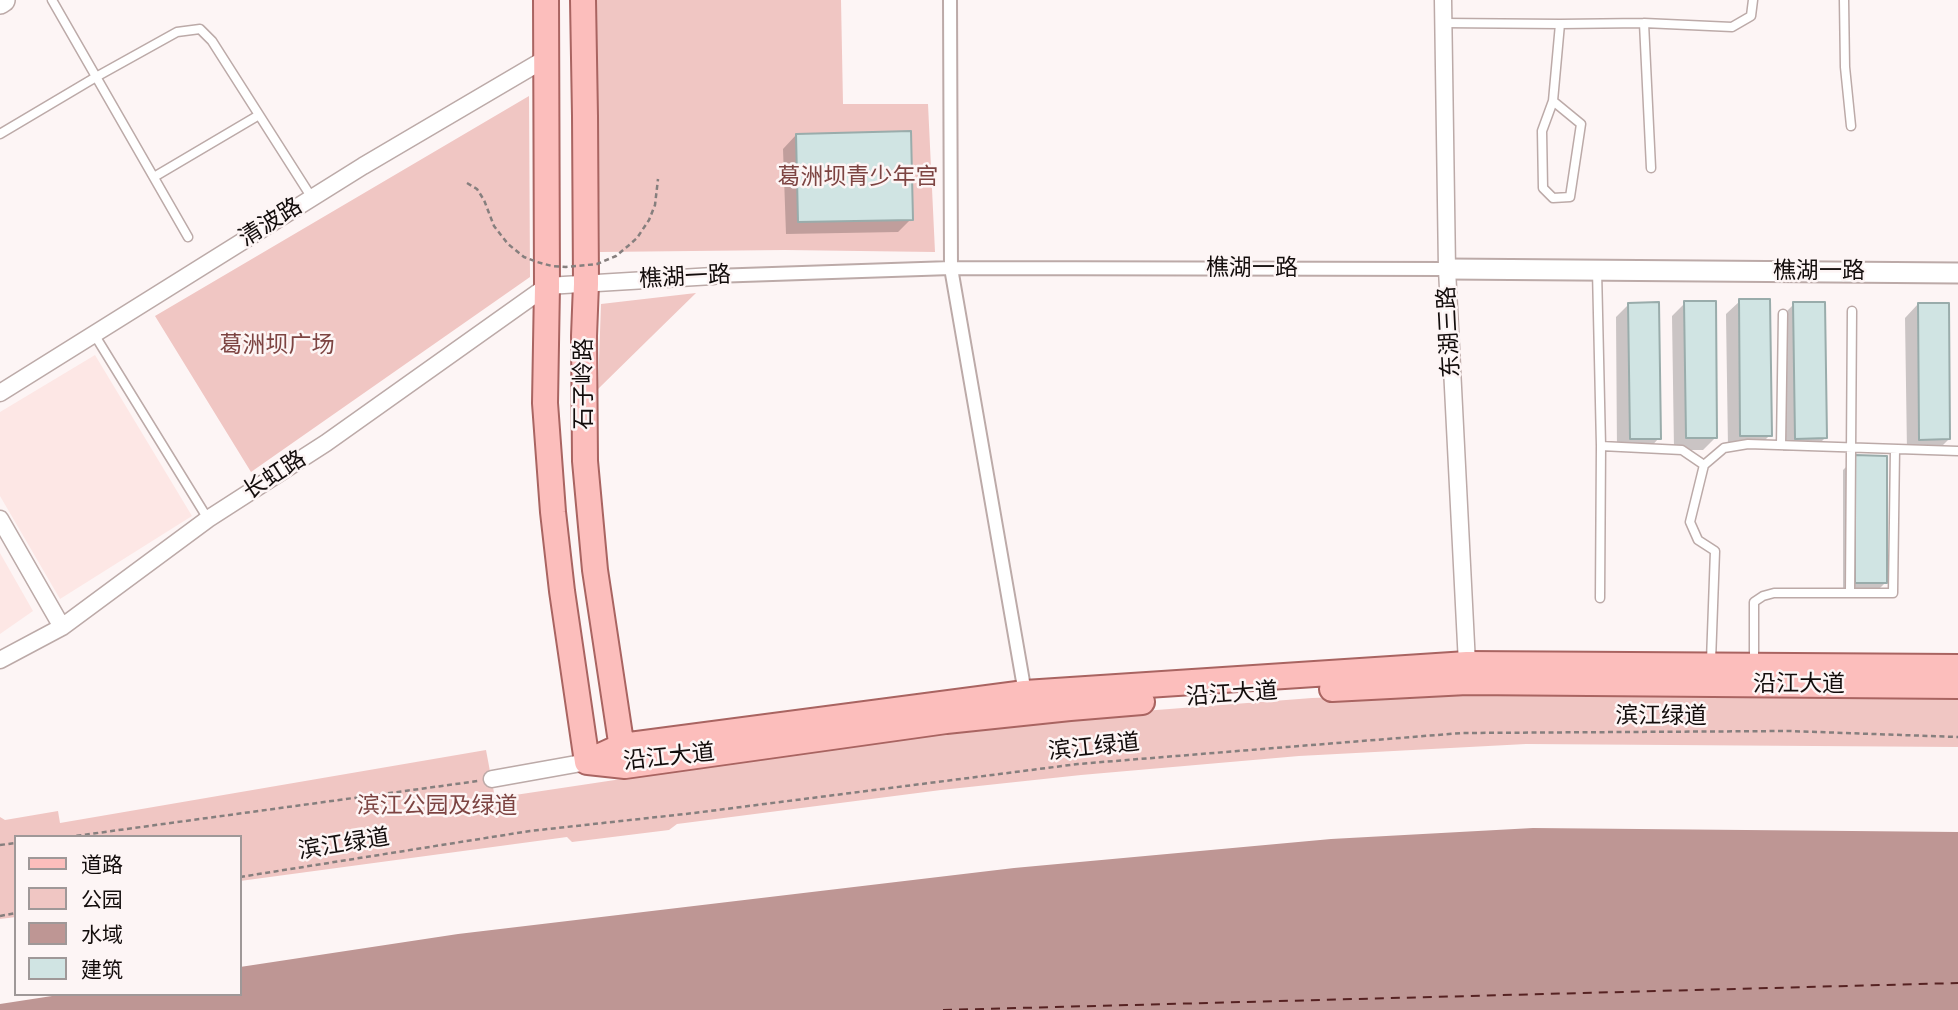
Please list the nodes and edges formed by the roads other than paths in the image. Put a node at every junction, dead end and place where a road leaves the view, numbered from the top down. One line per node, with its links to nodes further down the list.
1 (51, 0): 12 (lane)
2 (546, 0): 11 (main road, 石子岭路)
3 (583, 0): 26 (main road, 石子岭路)
4 (950, 0): 21 (street)
5 (1443, 0): 8 (street, 东湖三路)
6 (1753, 0): 9 (lane)
7 (1844, 0): 15 (lane)
8 (1443, 23): 10 (lane); 22 (street, 东湖三路)
9 (1644, 23): 10 (lane); 17 (lane)
10 (1560, 24): 13 (lane)
11 (545, 59): 19 (street, 清波路); 27 (main road, 石子岭路)
12 (96, 77): 14 (lane); 16 (lane); 18 (lane)
13 (1553, 101): 13 (lane)
14 (260, 115): 18 (lane); 19 (lane)
15 (1851, 126)
16 (0, 134)
17 (1651, 168)
18 (154, 177): 20 (lane)
19 (312, 198): 30 (street, 清波路)
20 (188, 237)
21 (951, 268): 22 (street, 樵湖一路); 25 (street, 樵湖一路); 49 (street)
22 (1447, 269): 23 (street, 樵湖一路); 44 (street, 东湖三路)
23 (1597, 270): 24 (street, 樵湖一路); 33 (lane)
24 (1958, 273)
25 (713, 276): 26 (street, 樵湖一路)
26 (586, 284): 27 (street, 樵湖一路); 50 (main road, 石子岭路)
27 (547, 286): 39 (street, 长虹路); 51 (main road, 石子岭路)
28 (1852, 311): 34 (lane)
29 (1783, 314): 32 (lane)
30 (93, 334): 31 (street, 清波路); 39 (lane)
31 (0, 393)
32 (1781, 445): 34 (lane); 37 (lane)
33 (1601, 446): 37 (lane); 41 (lane)
34 (1851, 447): 35 (lane); 40 (lane)
35 (1895, 449): 36 (lane); 40 (lane)
36 (1958, 451)
37 (1704, 465): 45 (lane)
38 (0, 519): 42 (street)
39 (208, 519): 42 (street, 长虹路)
40 (1850, 592): 46 (lane)
41 (1600, 598)
42 (62, 627): 43 (street, 长虹路)
43 (0, 660)
44 (1467, 664): 45 (main road, 沿江大道); 49 (main road, 沿江大道)
45 (1711, 667): 46 (main road, 沿江大道)
46 (1755, 667): 47 (main road, 沿江大道)
47 (1958, 667)
48 (1958, 686): 50 (main road, 沿江大道)
49 (1025, 693): 50 (main road, 沿江大道)
50 (623, 756): 51 (main road, 沿江大道)
51 (587, 762): 52 (street)
52 (492, 779)

